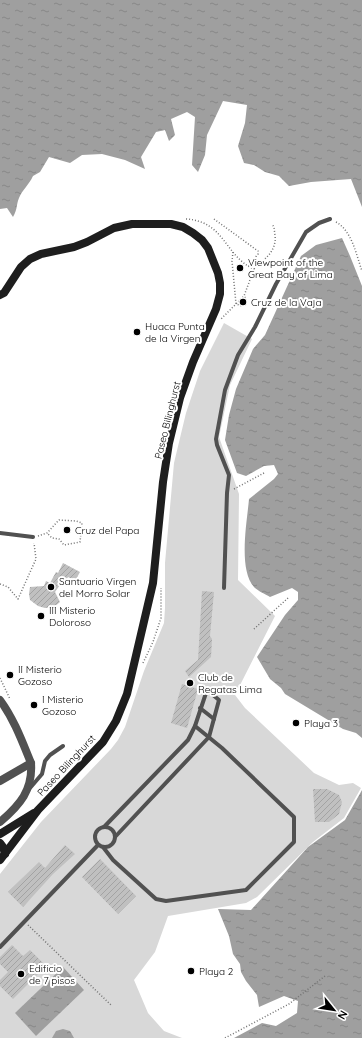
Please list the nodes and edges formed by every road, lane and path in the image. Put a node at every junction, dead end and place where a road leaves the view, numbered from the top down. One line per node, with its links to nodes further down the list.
1 (182, 219): 5 (path)
2 (330, 219): 8 (path); 14 (lane)
3 (214, 220): 6 (path)
4 (272, 224): 7 (path)
5 (234, 252): 6 (path); 11 (path)
6 (248, 267): 7 (path)
7 (254, 269): 10 (path)
8 (362, 271)
9 (0, 295): 34 (main road, Paseo Bilinghurst)
10 (244, 296): 11 (path); 11 (path)
11 (236, 304): 12 (path)
12 (220, 315)
13 (264, 473): 14 (path)
14 (227, 493): 20 (lane)
15 (0, 533): 17 (lane)
16 (46, 533): 16 (path)
17 (33, 537): 18 (path)
18 (0, 584)
19 (161, 587): 23 (path)
20 (224, 588)
21 (288, 598): 22 (path)
22 (254, 630)
23 (143, 655)
24 (0, 700): 26 (street)
25 (200, 708): 27 (lane); 27 (lane); 28 (lane)
26 (3, 711): 31 (street)
27 (214, 719): 29 (lane)
28 (195, 726): 29 (lane); 36 (lane)
29 (209, 737): 38 (lane); 41 (lane)
30 (63, 746): 33 (lane)
31 (31, 763): 32 (street); 33 (street)
32 (0, 781)
33 (27, 791): 35 (street)
34 (38, 810): 37 (main road); 42 (main road)
35 (0, 822)
36 (104, 827): 38 (lane); 40 (lane)
37 (0, 834)
38 (115, 837): 41 (lane)
39 (0, 844): 42 (main road)
40 (98, 845): 41 (lane); 43 (lane)
41 (103, 847)
42 (2, 857)
43 (25, 922): 44 (lane); 46 (path)
44 (0, 947)
45 (325, 976): 47 (path)
46 (112, 1006)
47 (225, 1038)

